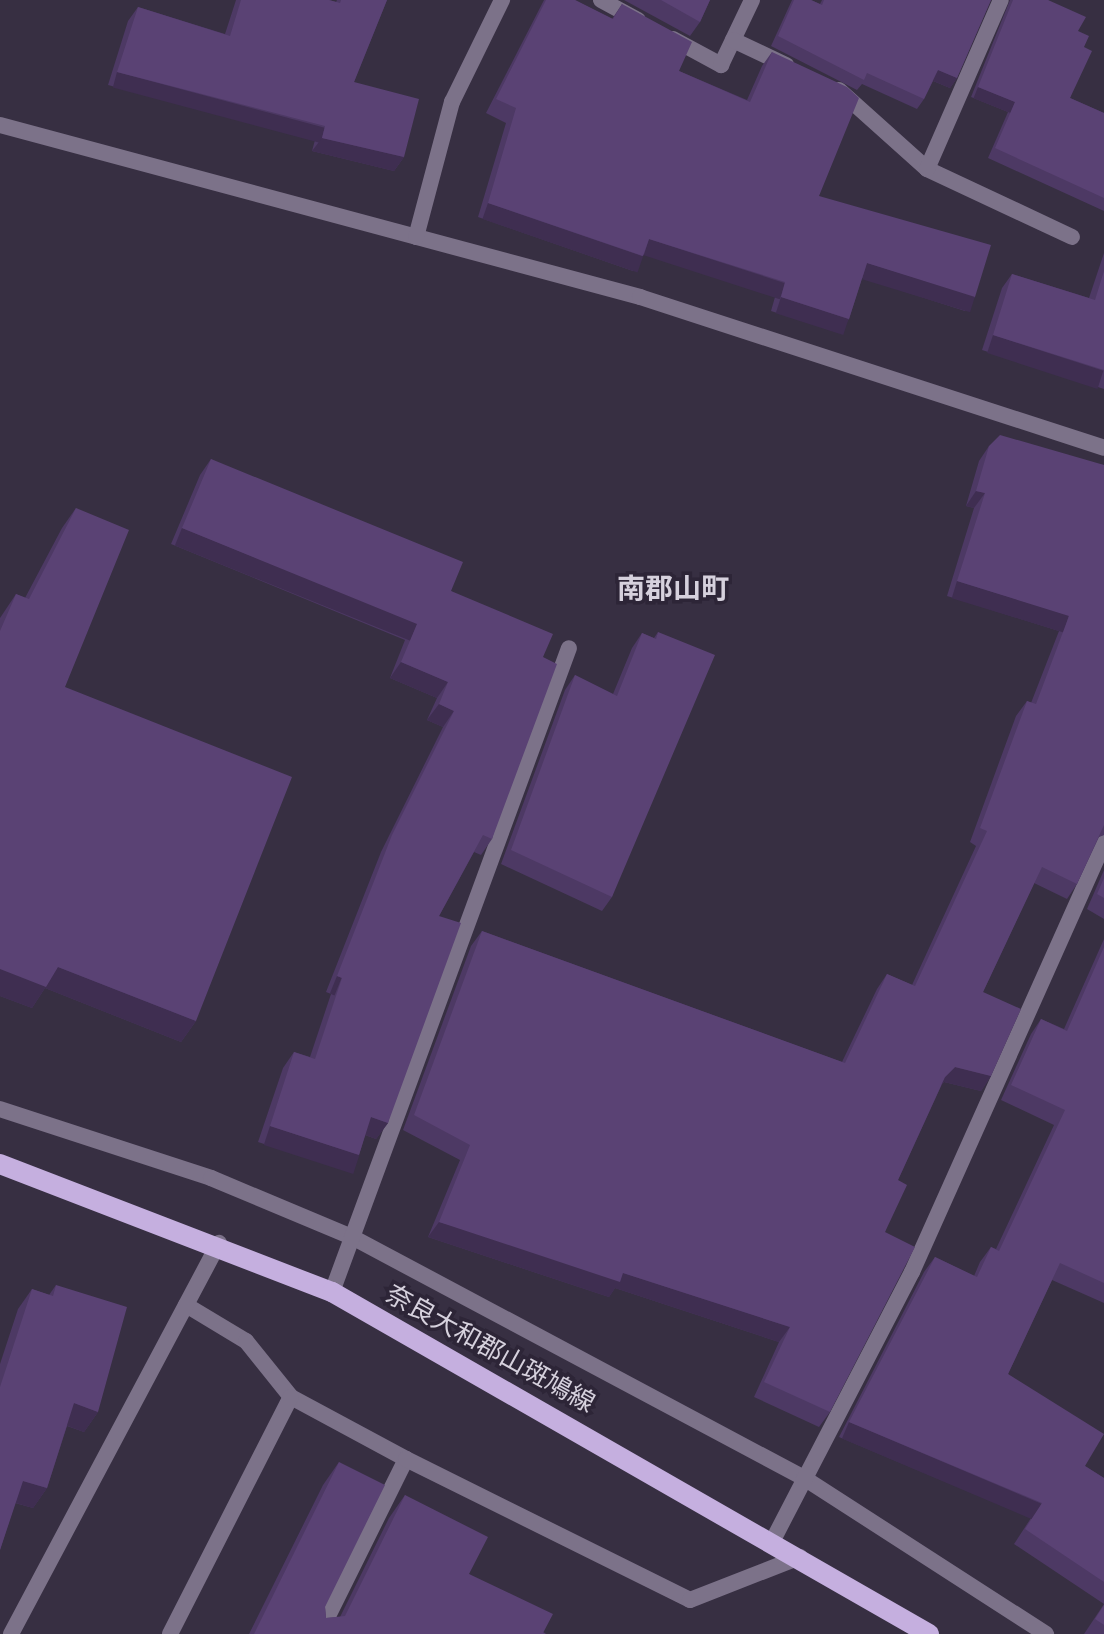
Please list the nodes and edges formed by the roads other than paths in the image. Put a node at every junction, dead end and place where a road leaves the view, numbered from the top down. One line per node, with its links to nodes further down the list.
1 (502, 0): 8 (street)
2 (601, 0): 5 (street)
3 (752, 0): 5 (street)
4 (1001, 0): 7 (street)
5 (733, 40): 7 (street)
6 (0, 125): 8 (street)
7 (927, 169): 9 (street)
8 (416, 237): 10 (street)
9 (1072, 237)
10 (1104, 448)
11 (569, 648): 15 (street)
12 (1104, 843): 21 (street)
13 (0, 1109): 15 (street)
14 (0, 1164): 16 (main road, 奈良大和郡山斑鳩線)
15 (352, 1237): 17 (street); 21 (street)
16 (219, 1243): 17 (main road, 奈良大和郡山斑鳩線); 18 (street)
17 (332, 1292): 22 (main road, 奈良大和郡山斑鳩線)
18 (186, 1305): 19 (street); 24 (street)
19 (291, 1397): 20 (street); 25 (street)
20 (406, 1459): 23 (street); 26 (street)
21 (804, 1478): 22 (street); 28 (street)
22 (773, 1540): 23 (main road, 奈良大和郡山斑鳩線)
23 (800, 1557): 27 (main road, 奈良大和郡山斑鳩線)
24 (11, 1634)
25 (170, 1634)
26 (319, 1634)
27 (929, 1634)
28 (1046, 1634)

